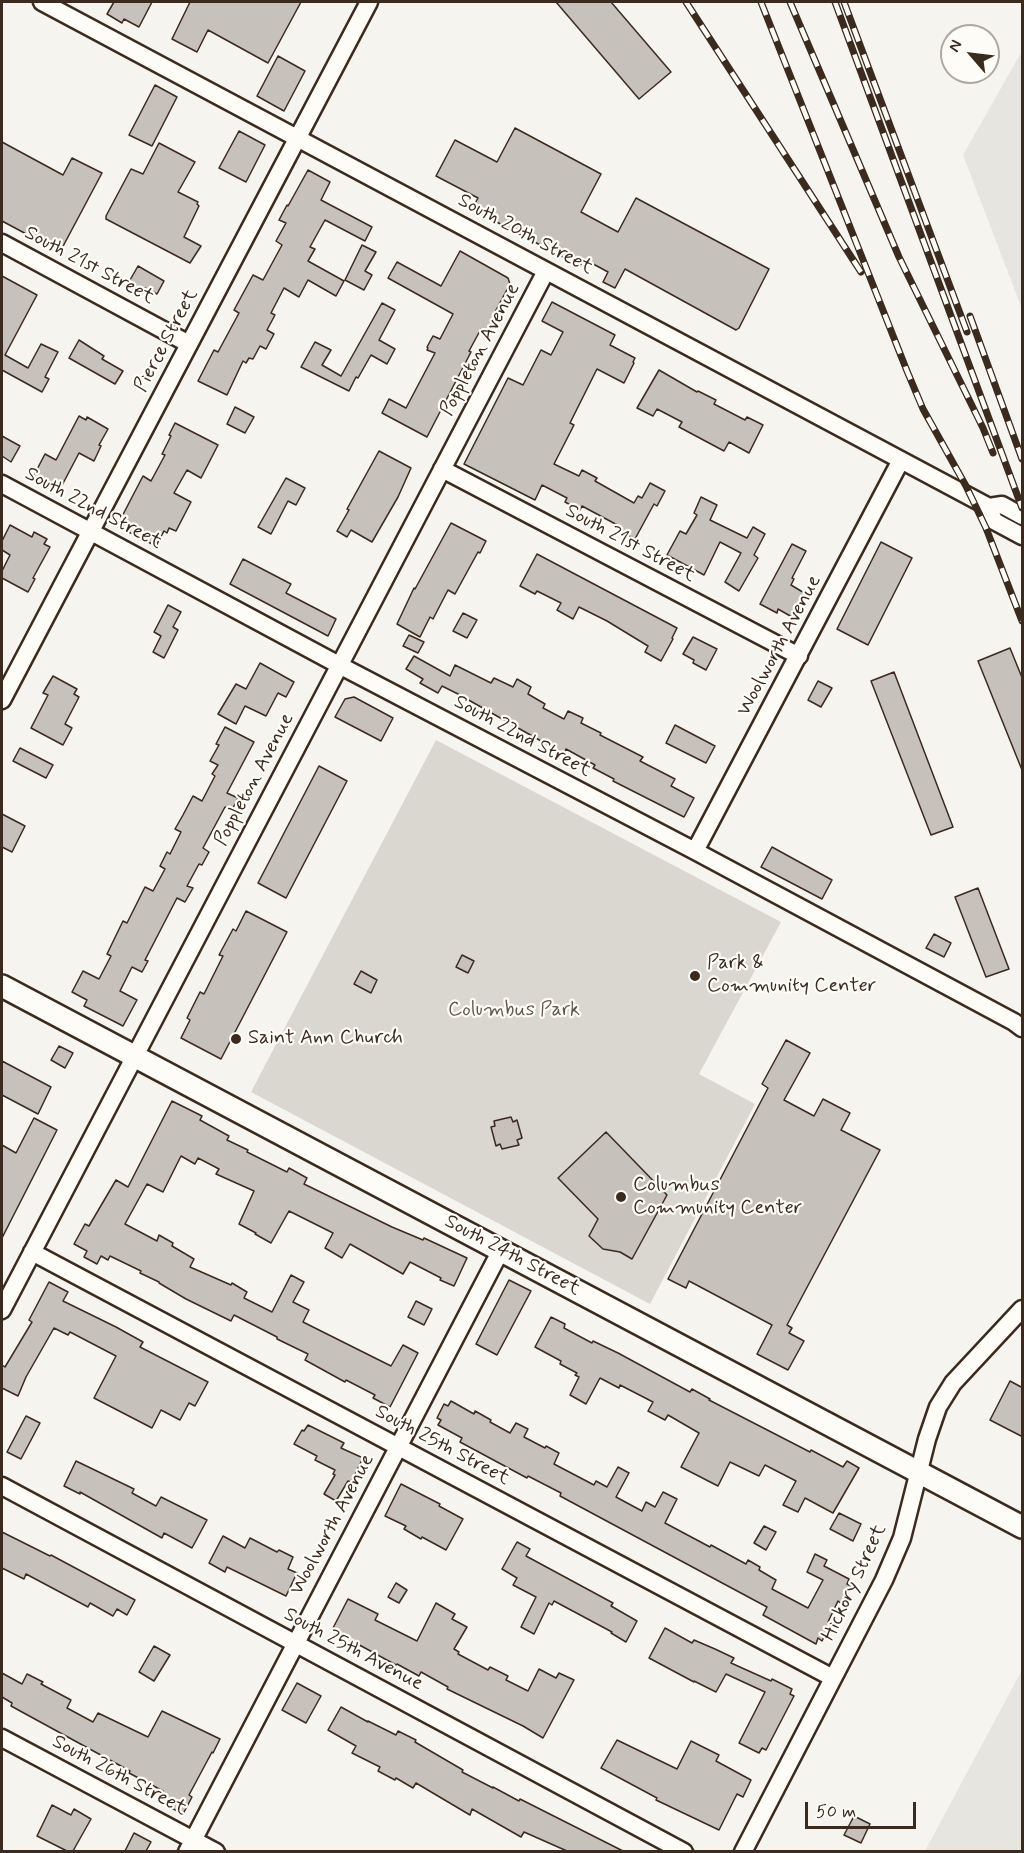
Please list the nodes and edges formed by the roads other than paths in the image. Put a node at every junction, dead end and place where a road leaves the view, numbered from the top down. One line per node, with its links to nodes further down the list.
1 (42, 2): 3 (street, South 20th Street)
2 (369, 2): 3 (street, Pierce Street)
3 (298, 137): 5 (street, South 20th Street); 6 (street, Pierce Street)
4 (2, 243): 6 (street, South 21st Street)
5 (546, 271): 7 (street, South 20th Street); 8 (street, Poppleton Avenue)
6 (189, 344): 12 (street, Pierce Street)
7 (901, 460): 10 (street, South 20th Street); 14 (street, Woolworth Avenue)
8 (442, 469): 14 (street, South 21st Street); 15 (street, Poppleton Avenue)
9 (2, 484): 12 (street, South 22nd Street)
10 (989, 507): 11 (street, South 20th Street); 13 (street, South 20th Street)
11 (1023, 516)
12 (90, 531): 15 (street, South 22nd Street); 16 (street, Pierce Street)
13 (1023, 536)
14 (798, 657): 17 (street, Woolworth Avenue)
15 (339, 665): 17 (street, South 22nd Street); 20 (street, Poppleton Avenue)
16 (2, 700)
17 (695, 851): 19 (street, South 22nd Street)
18 (2, 986): 20 (main road, South 24th Street)
19 (1023, 1029)
20 (134, 1057): 21 (main road, South 24th Street); 22 (street, Poppleton Avenue)
21 (501, 1250): 25 (street, Woolworth Avenue); 26 (main road, South 24th Street)
22 (32, 1252): 24 (street, Poppleton Avenue); 25 (street, South 25th Street)
23 (1023, 1309): 26 (street, Hickory Street)
24 (2, 1310)
25 (398, 1447): 29 (street, Woolworth Avenue); 30 (street, South 25th Street)
26 (919, 1471): 28 (main road, South 24th Street); 30 (street, Hickory Street)
27 (2, 1486): 29 (street, South 25th Avenue)
28 (1023, 1527)
29 (295, 1644): 32 (street, Woolworth Avenue); 34 (street, South 25th Avenue)
30 (833, 1678): 35 (street, Hickory Street)
31 (2, 1738): 32 (street, South 26th Street)
32 (190, 1845): 33 (street, South 26th Street)
33 (216, 1851)
34 (684, 1851)
35 (743, 1851)

